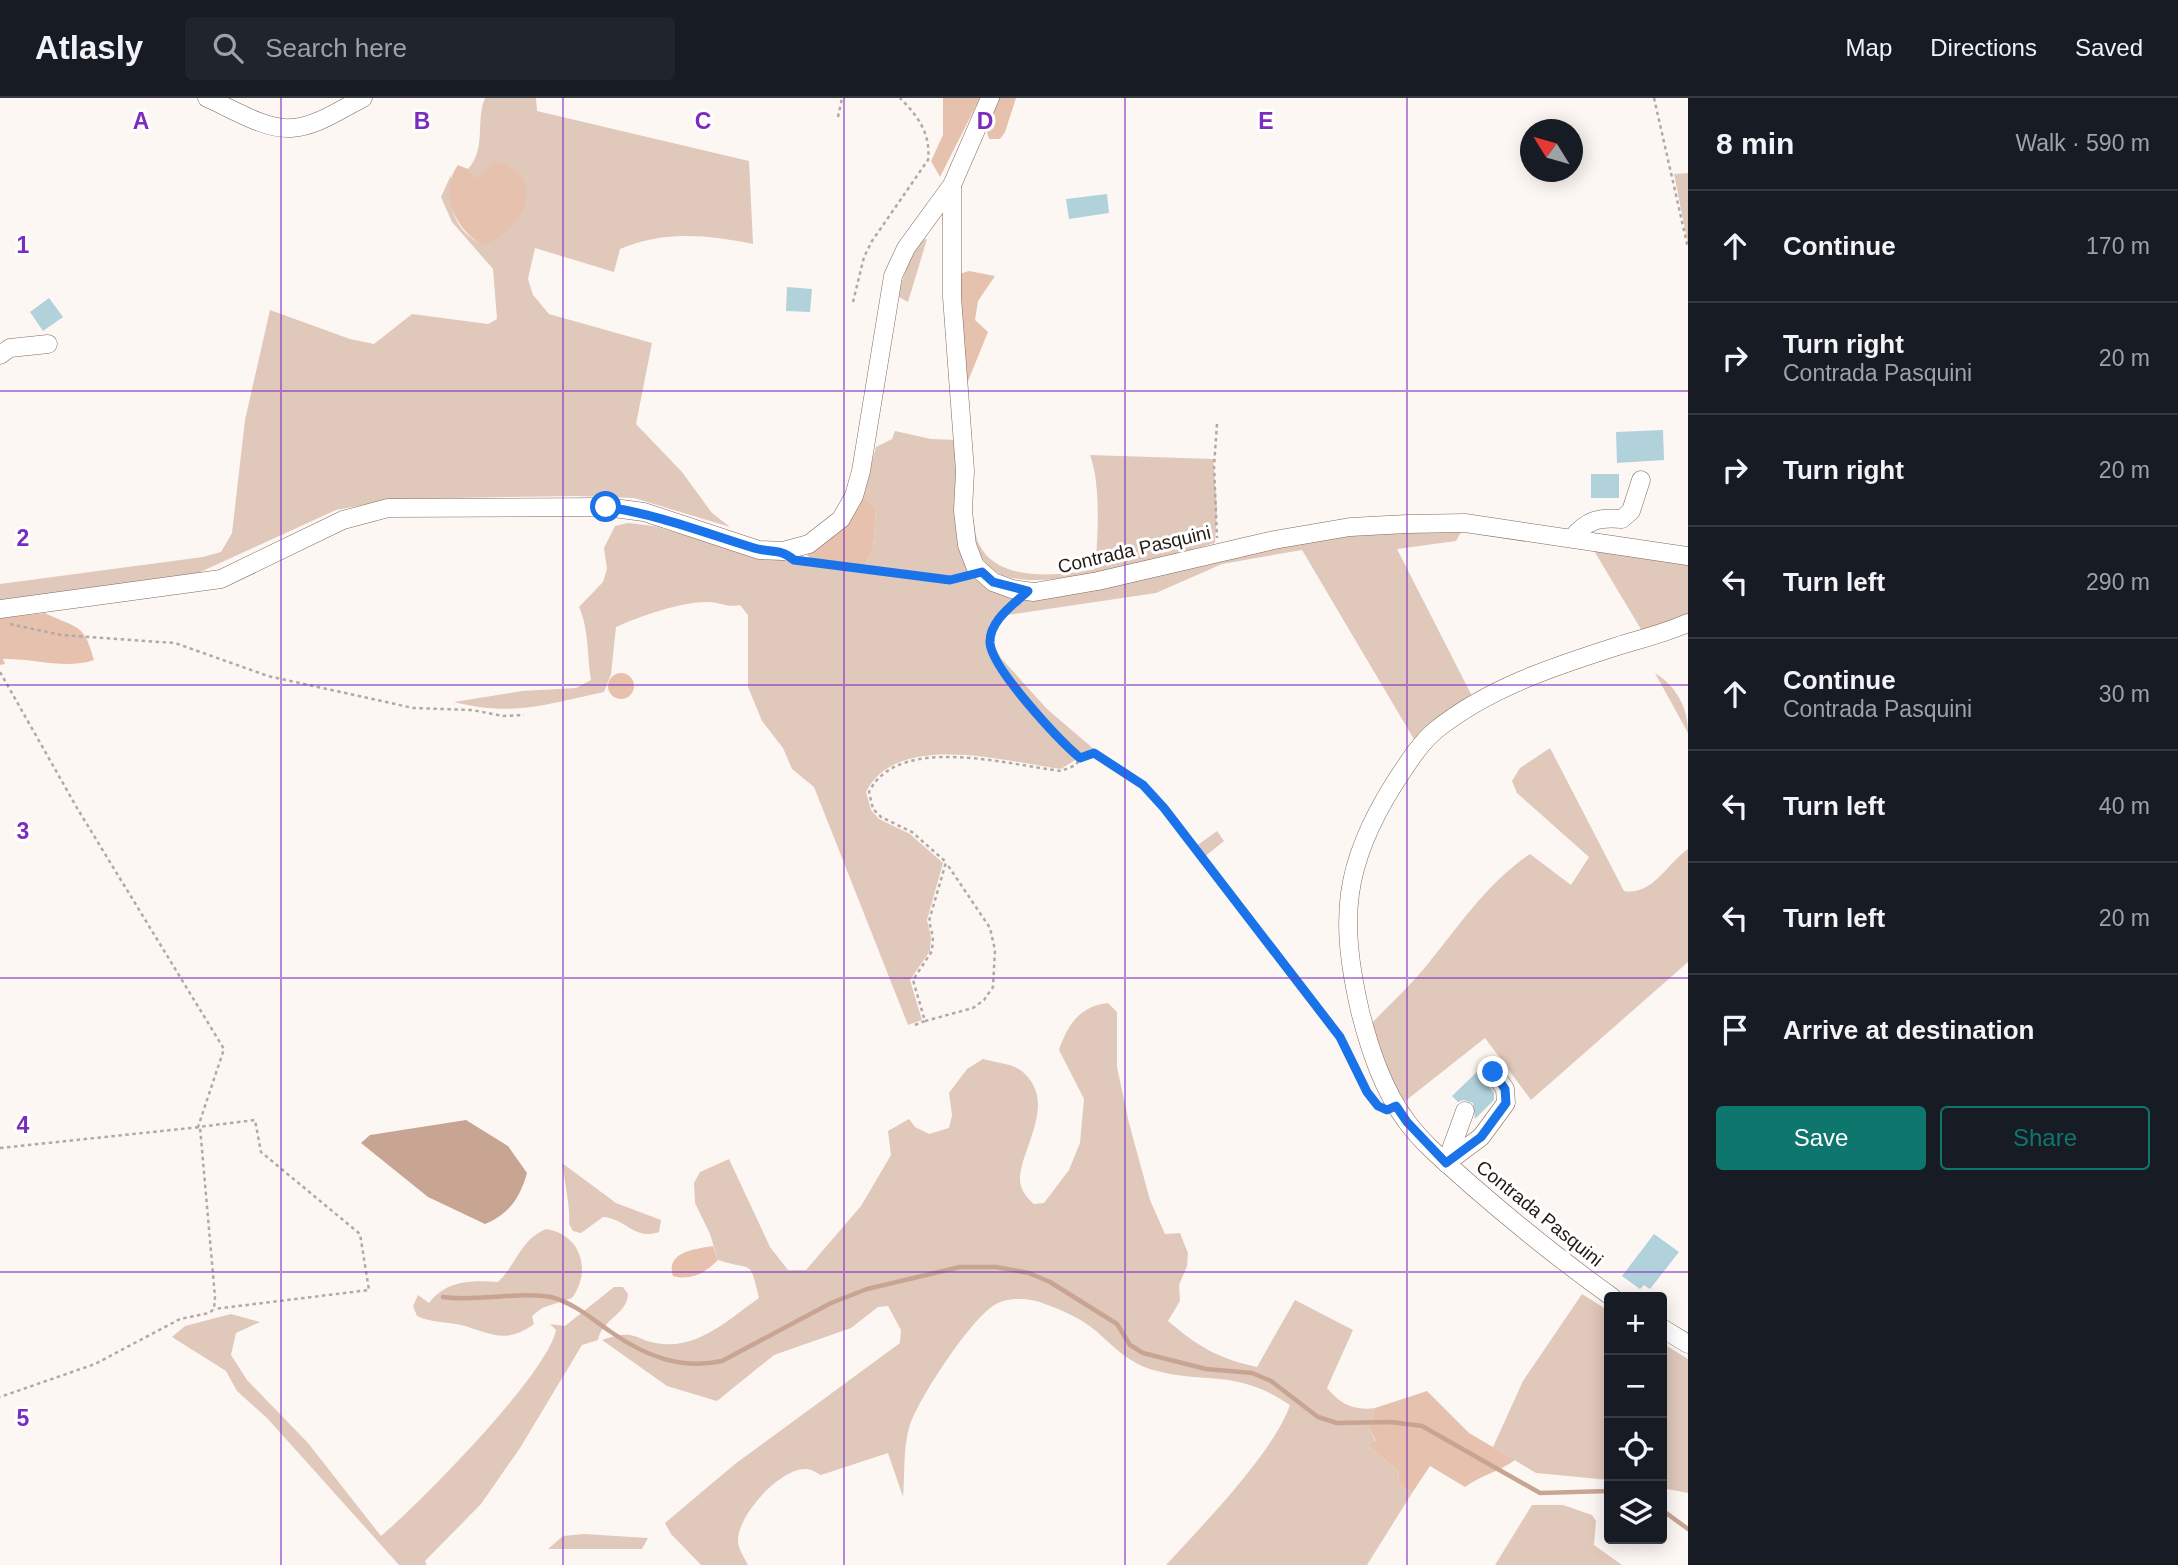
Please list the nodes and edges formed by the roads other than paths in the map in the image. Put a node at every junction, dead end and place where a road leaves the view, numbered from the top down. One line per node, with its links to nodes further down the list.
1 (207, 98): 2 (street)
2 (363, 98)
3 (990, 98): 4 (street)
4 (952, 185): 8 (street, Contrada Pasquini); 10 (street)
5 (48, 344): 6 (street)
6 (0, 355)
7 (1641, 480): 8 (street)
8 (1572, 538): 9 (street, Contrada Pasquini)
9 (1688, 556)
10 (2, 615)
11 (1688, 623): 14 (street, Contrada Pasquini)
12 (1493, 1072): 14 (street)
13 (1465, 1111): 14 (street)
14 (1446, 1163): 15 (street, Contrada Pasquini)
15 (1605, 1292)
16 (1667, 1331): 17 (street)
17 (1688, 1344)

